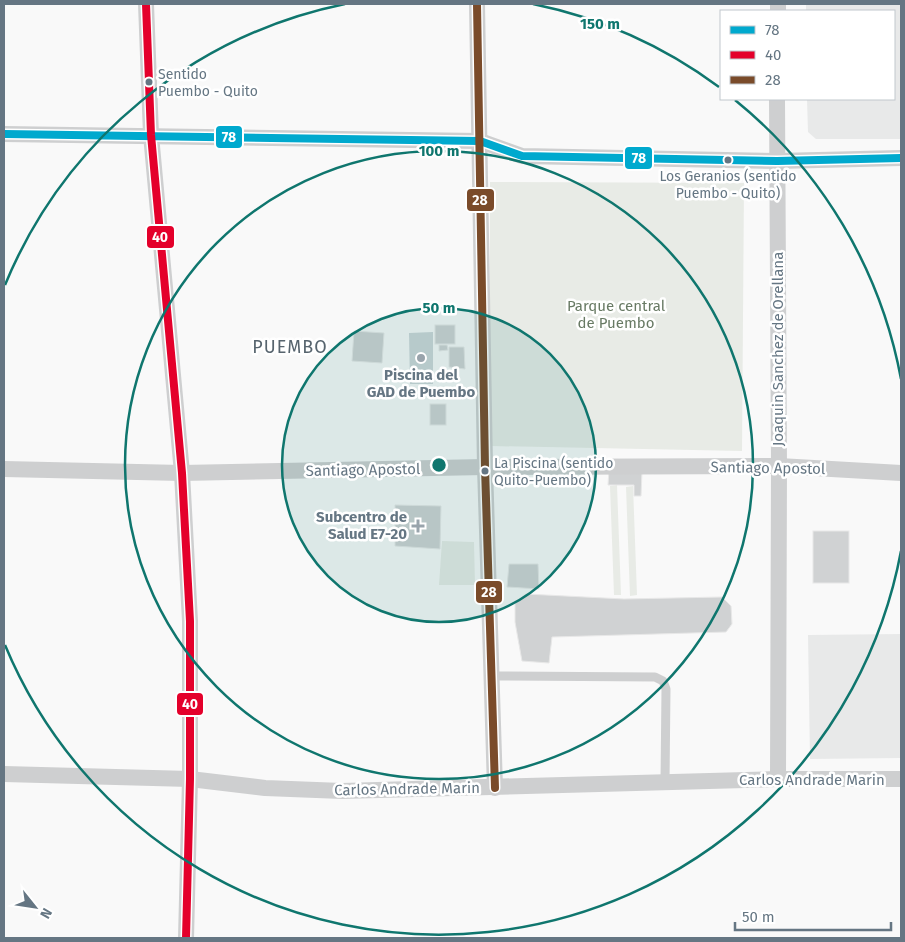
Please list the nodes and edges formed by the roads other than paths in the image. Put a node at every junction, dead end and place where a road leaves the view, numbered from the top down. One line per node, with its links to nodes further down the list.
1 (146, 4): 5 (street)
2 (477, 4): 6 (street)
3 (777, 100): 8 (street, Joaquin Sanchez de Orellana)
4 (4, 134): 5 (street)
5 (151, 135): 6 (street); 13 (street)
6 (480, 141): 8 (street); 10 (street)
7 (901, 158): 8 (street)
8 (777, 161): 9 (street, Joaquin Sanchez de Orellana)
9 (779, 466): 10 (street, Santiago Apostol); 12 (street, Santiago Apostol); 17 (street, Joaquin Sanchez de Orellana)
10 (485, 467): 13 (street, Santiago Apostol); 14 (street)
11 (4, 469): 13 (street, Santiago Apostol)
12 (901, 472)
13 (182, 473): 16 (street)
14 (492, 676): 19 (lane); 20 (street)
15 (4, 774): 16 (street, Carlos Andrade Marin)
16 (190, 779): 20 (street, Carlos Andrade Marin); 21 (street)
17 (778, 779): 18 (street, Carlos Andrade Marin); 19 (street, Carlos Andrade Marin)
18 (901, 779)
19 (665, 782): 20 (street, Carlos Andrade Marin)
20 (495, 788)
21 (186, 938)

